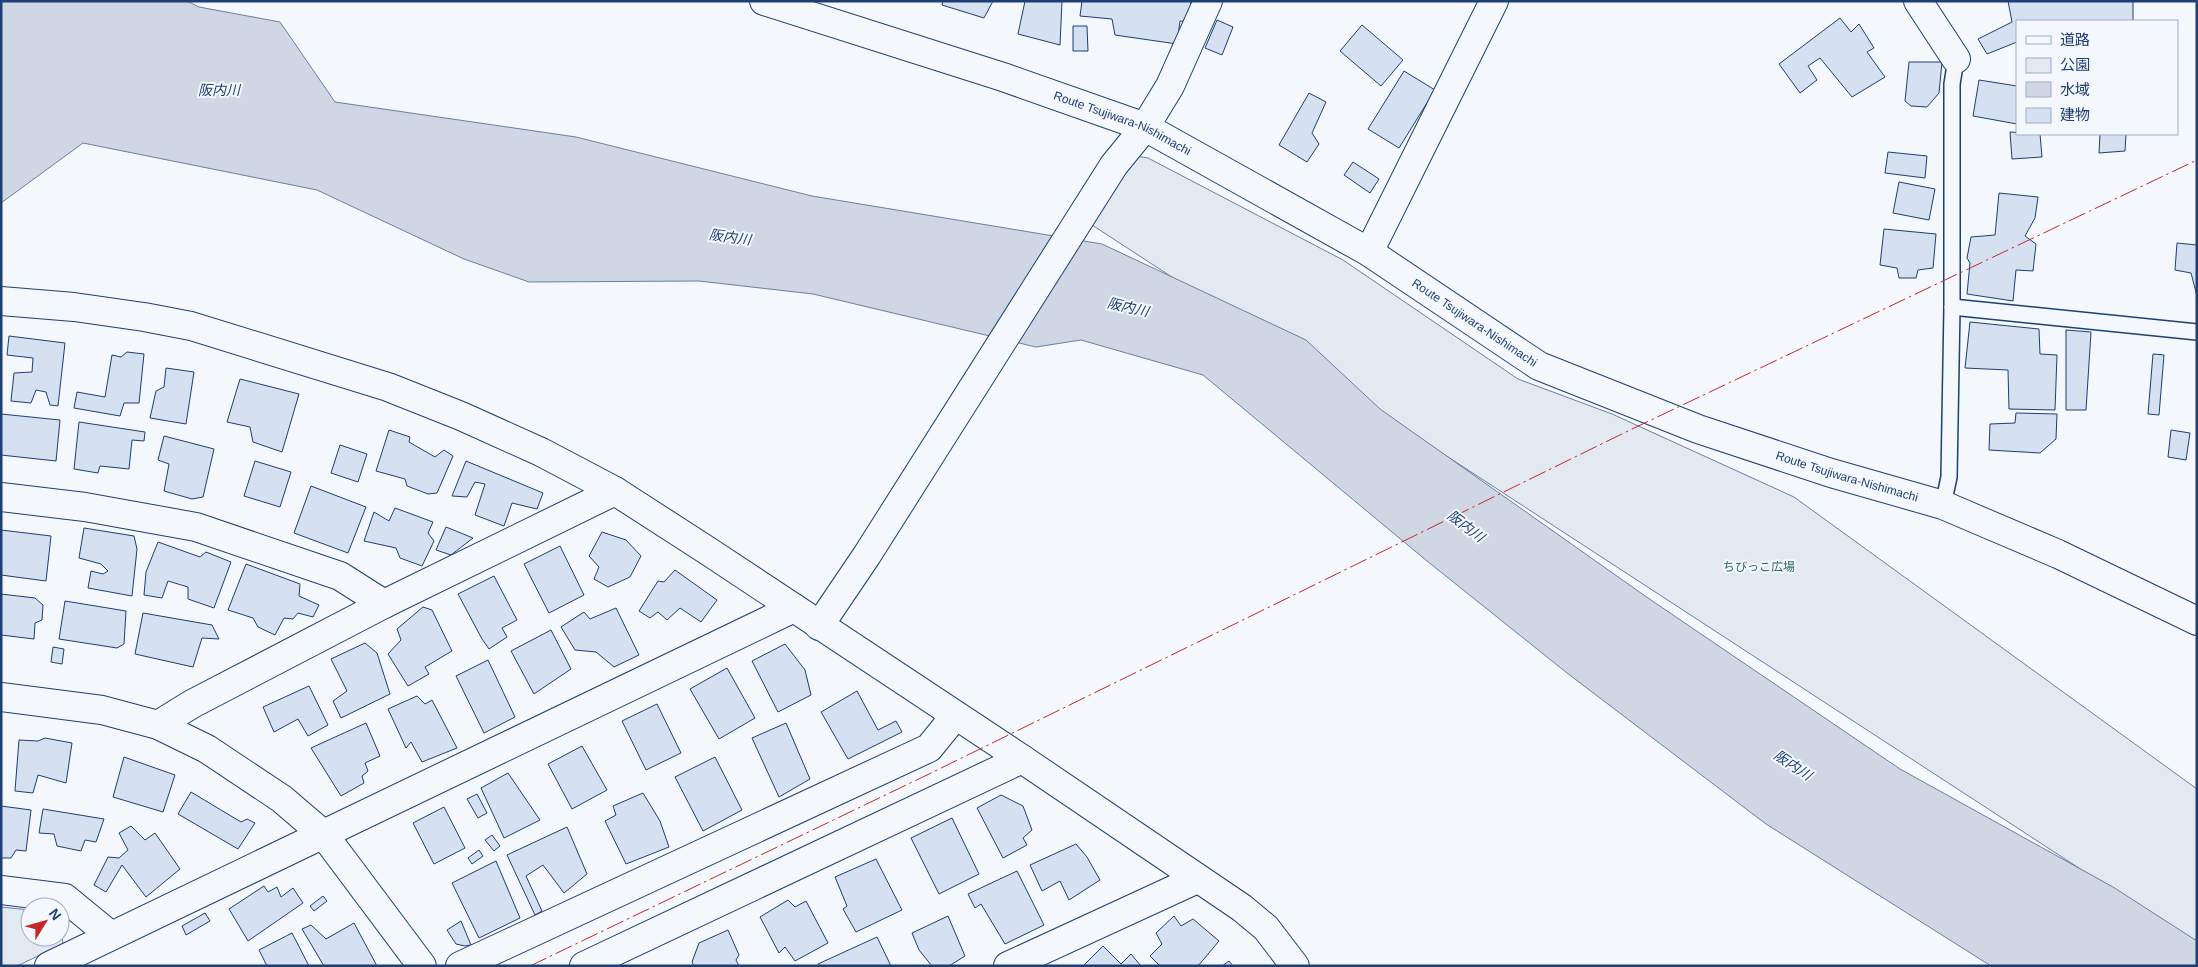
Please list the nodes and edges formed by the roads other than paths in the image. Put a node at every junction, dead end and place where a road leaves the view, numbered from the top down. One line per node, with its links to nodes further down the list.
1 (764, 1): 5 (street, Route Tsujiwara-Nishimachi)
2 (1208, 1): 7 (street)
3 (1494, 1): 8 (street)
4 (1918, 1): 6 (street)
5 (798, 6): 7 (street, Route Tsujiwara-Nishimachi)
6 (1956, 59): 10 (lane)
7 (1145, 128): 8 (street, Route Tsujiwara-Nishimachi); 18 (street)
8 (1368, 252): 14 (street, Route Tsujiwara-Nishimachi)
9 (1, 301): 12 (street)
10 (1952, 307): 11 (lane); 14 (lane)
11 (2197, 332)
12 (615, 492): 15 (street); 16 (street)
13 (1, 497): 15 (street)
14 (1943, 505): 17 (street, Route Tsujiwara-Nishimachi)
15 (384, 604): 21 (street)
16 (794, 608): 18 (street); 23 (street)
17 (2197, 620)
18 (819, 626): 20 (street)
19 (1, 697): 21 (street)
20 (955, 716): 22 (street); 30 (street)
21 (158, 725): 23 (street)
22 (1022, 759): 24 (street); 31 (street)
23 (324, 835): 26 (street); 29 (street)
24 (1197, 879): 27 (street); 32 (street)
25 (1, 890): 26 (street)
26 (110, 935): 28 (street)
27 (1017, 964)
28 (49, 966)
29 (422, 966)
30 (460, 966)
31 (584, 966)
32 (1296, 966)

